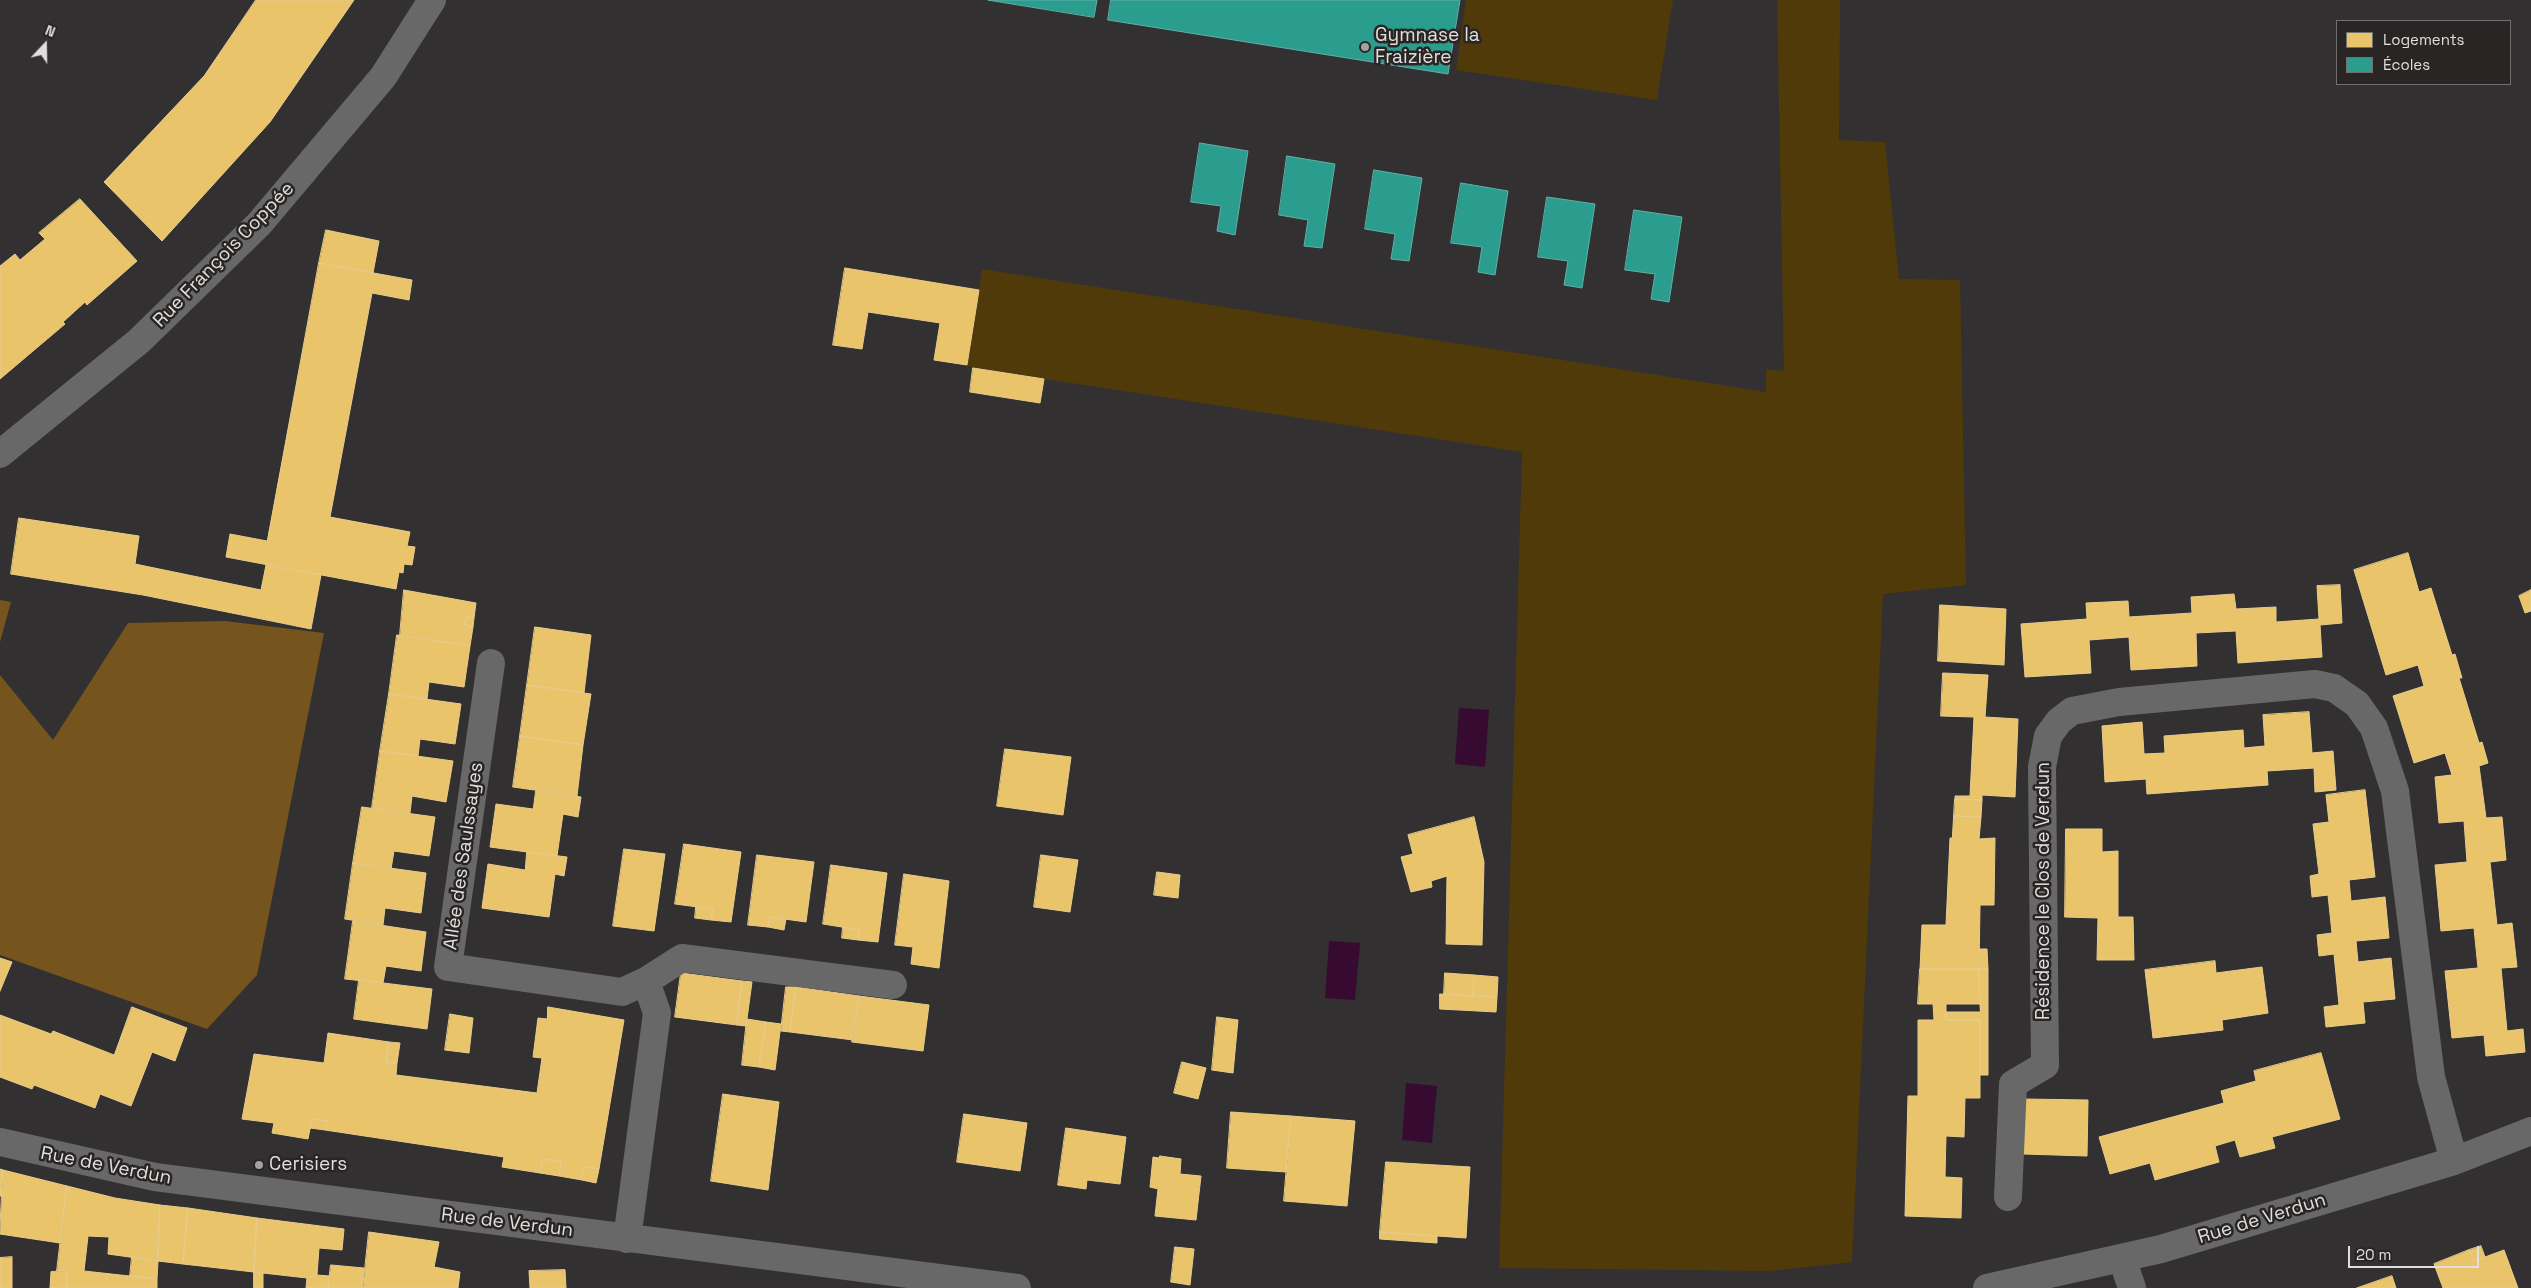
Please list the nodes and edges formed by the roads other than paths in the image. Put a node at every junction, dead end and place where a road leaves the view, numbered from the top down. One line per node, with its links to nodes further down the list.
1 (432, 0): 2 (street, Rue François Coppée)
2 (0, 454)
3 (492, 663): 4 (street, Allée des Saulssayes)
4 (646, 981): 5 (street, Allée des Saulssayes); 10 (street)
5 (893, 985)
6 (2531, 1132): 8 (street, Rue de Verdun)
7 (0, 1142): 10 (street, Rue de Verdun)
8 (2454, 1161): 9 (street, Résidence le Clos de Verdun); 11 (street, Rue de Verdun)
9 (2008, 1197)
10 (627, 1239): 12 (street, Rue de Verdun)
11 (2122, 1258): 13 (street, Rue de Verdun); 14 (street)
12 (1015, 1288)
13 (1987, 1288)
14 (2132, 1288)

